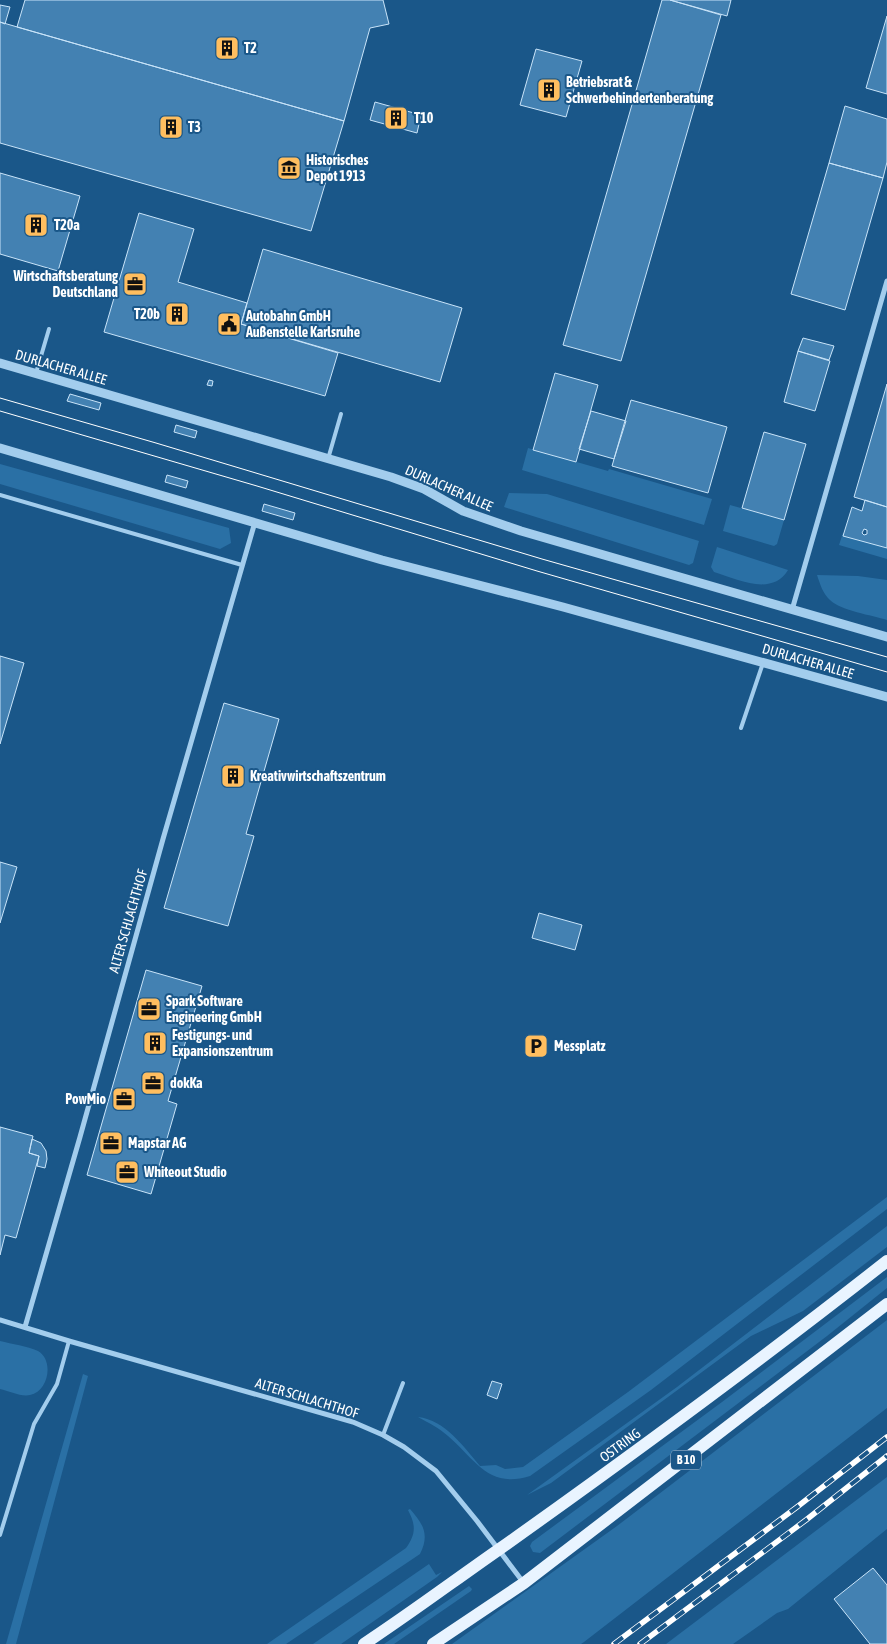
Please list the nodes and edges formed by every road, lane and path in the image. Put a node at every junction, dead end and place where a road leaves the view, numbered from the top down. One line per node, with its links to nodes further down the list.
1 (887, 281): 11 (street)
2 (49, 329): 4 (lane)
3 (0, 363): 4 (street, DURLACHER ALLEE)
4 (36, 374): 7 (street, DURLACHER ALLEE)
5 (341, 414): 7 (lane)
6 (0, 448): 9 (street, DURLACHER ALLEE)
7 (328, 459): 11 (street, DURLACHER ALLEE)
8 (0, 495): 10 (lane)
9 (255, 522): 10 (street, ALTER SCHLACHTHOF); 13 (street, DURLACHER ALLEE)
10 (242, 565): 19 (street, ALTER SCHLACHTHOF)
11 (792, 610): 12 (street, DURLACHER ALLEE)
12 (887, 637)
13 (763, 663): 14 (street, DURLACHER ALLEE); 15 (lane)
14 (887, 697)
15 (742, 728)
16 (887, 1261): 24 (main road, OSTRING / B 10)
17 (887, 1304): 25 (main road, B 10)
18 (0, 1320): 19 (street, ALTER SCHLACHTHOF)
19 (25, 1327): 20 (street, ALTER SCHLACHTHOF)
20 (69, 1341): 22 (street, ALTER SCHLACHTHOF); 23 (lane)
21 (403, 1383): 22 (lane)
22 (383, 1435): 24 (street, ALTER SCHLACHTHOF)
23 (0, 1535)
24 (499, 1549): 25 (street, ALTER SCHLACHTHOF); 26 (main road, OSTRING / B 10)
25 (524, 1583): 27 (main road, B 10)
26 (364, 1644)
27 (433, 1644)

